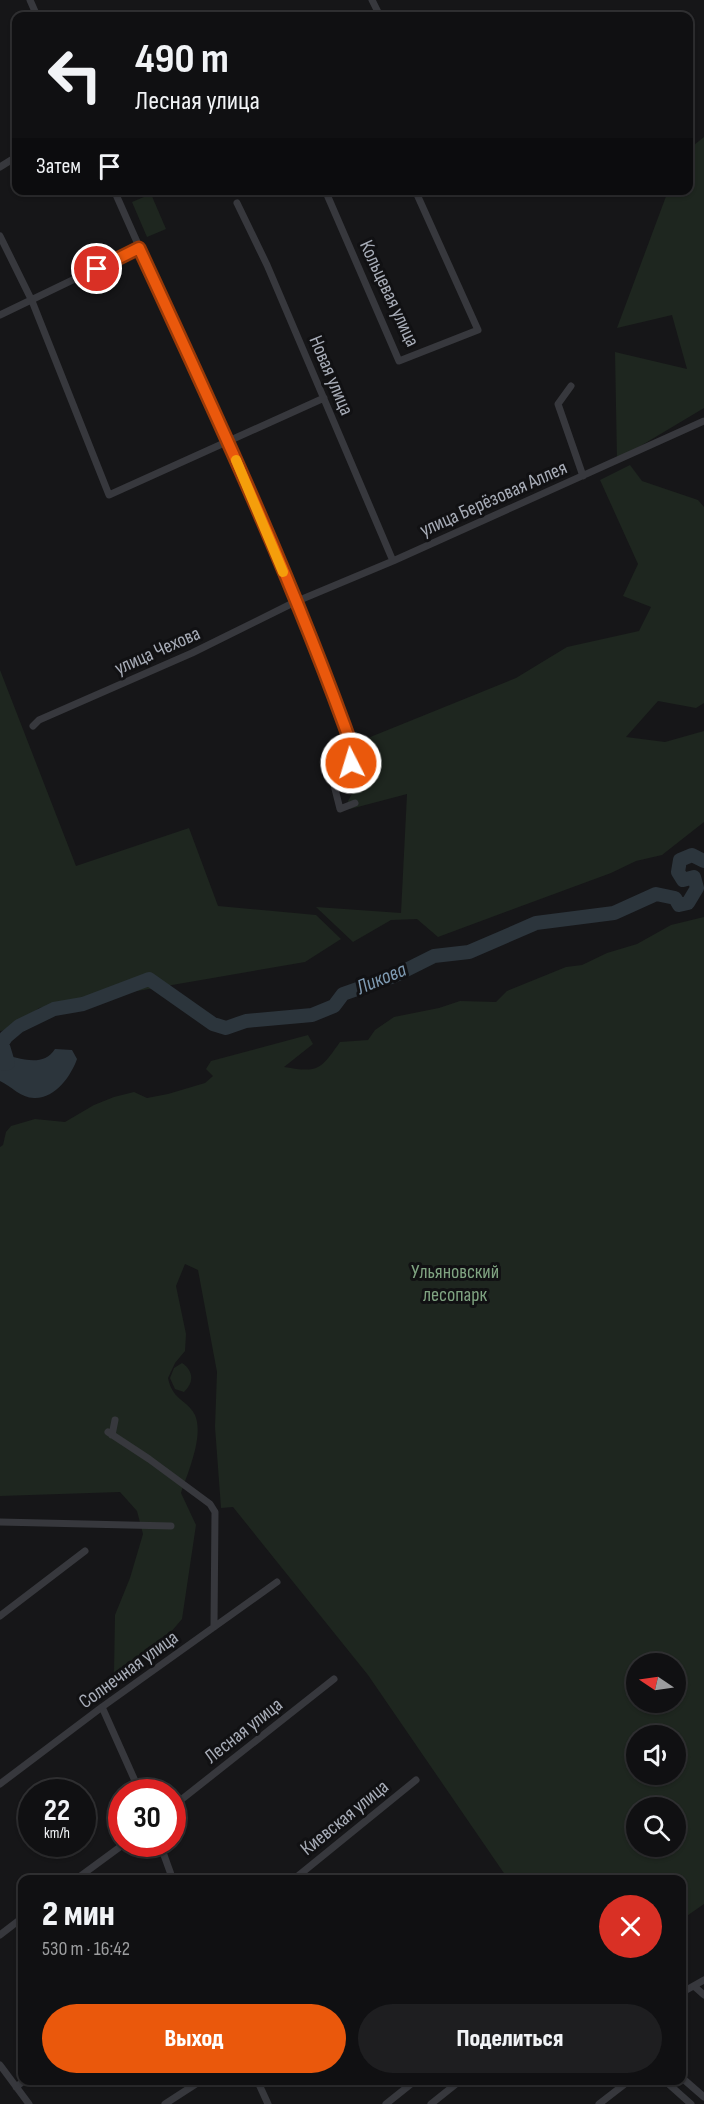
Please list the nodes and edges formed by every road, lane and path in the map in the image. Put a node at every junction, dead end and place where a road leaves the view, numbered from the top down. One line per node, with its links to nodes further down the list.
1 (116, 195): 6 (street)
2 (328, 195): 3 (street, Кольцевая улица)
3 (417, 195)
4 (237, 203): 10 (street, Новая улица)
5 (0, 236): 7 (street)
6 (139, 248): 7 (street); 12 (street)
7 (32, 301): 8 (street); 12 (street)
8 (0, 315)
9 (571, 386): 13 (street)
10 (324, 398): 12 (street); 14 (street, Новая улица)
11 (704, 421): 13 (street, улица Берёзовая Аллея)
12 (228, 441): 15 (street)
13 (584, 476): 14 (street, улица Берёзовая Аллея)
14 (393, 561): 15 (street, улица Берёзовая Аллея)
15 (295, 602): 16 (street, улица Чехова); 17 (street)
16 (33, 726)
17 (355, 803)
18 (115, 1420): 24 (street)
19 (0, 1522): 20 (street)
20 (171, 1526)
21 (85, 1551): 23 (street)
22 (277, 1582): 24 (street, Солнечная улица)
23 (0, 1616)
24 (214, 1627): 26 (street, Солнечная улица)
25 (334, 1679): 30 (street, Лесная улица)
26 (102, 1707): 27 (street); 29 (street, Солнечная улица)
27 (134, 1779)
28 (416, 1780): 35 (street, Киевская улица)
29 (0, 1784)
30 (186, 1796)
31 (108, 1856): 33 (street)
32 (165, 1857): 34 (street)
33 (82, 1875)
34 (171, 1875)
35 (299, 1875)
36 (18, 1921): 37 (street)
37 (0, 1935)
38 (704, 1980): 39 (street)
39 (695, 1987): 40 (street); 41 (street)
40 (686, 1991)
41 (704, 1995)
42 (0, 2065): 51 (street)
43 (686, 2081): 52 (street)
44 (19, 2085): 51 (street)
45 (194, 2085): 54 (street)
46 (259, 2085): 55 (street)
47 (411, 2085): 56 (street)
48 (455, 2085): 57 (street)
49 (624, 2085): 58 (street)
50 (670, 2085): 59 (street)
51 (16, 2087): 53 (street)
52 (704, 2097)
53 (29, 2104)
54 (165, 2104)
55 (268, 2104)
56 (386, 2104)
57 (430, 2104)
58 (599, 2104)
59 (691, 2104)

